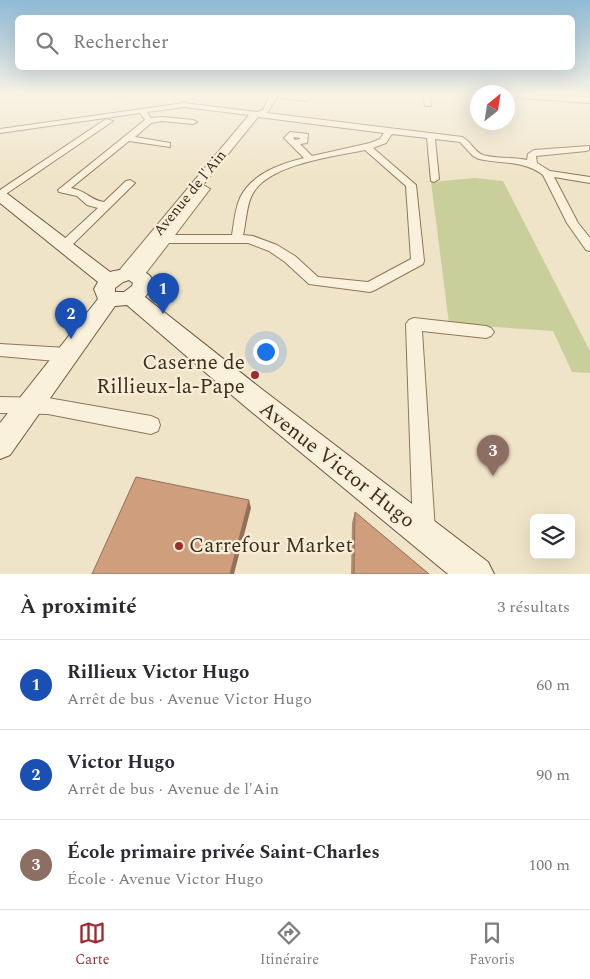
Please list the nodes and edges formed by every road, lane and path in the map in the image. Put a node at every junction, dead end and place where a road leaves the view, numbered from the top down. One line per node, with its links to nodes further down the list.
1 (66, 122): 8 (street)
2 (108, 122): 21 (street)
3 (148, 122): 9 (street)
4 (249, 122): 27 (street, Avenue de l'Ain)
5 (257, 122): 24 (street, Avenue de l'Ain)
6 (319, 122): 7 (street)
7 (389, 131): 10 (street); 13 (street)
8 (0, 132)
9 (130, 136): 12 (street); 22 (street)
10 (431, 136): 16 (street); 18 (street)
11 (294, 143): 15 (street)
12 (167, 145)
13 (367, 147): 15 (street); 23 (street)
14 (586, 148): 16 (street)
15 (310, 160): 23 (street)
16 (532, 163): 17 (street)
17 (547, 173): 19 (street); 26 (street)
18 (434, 179)
19 (590, 180)
20 (130, 182): 22 (street)
21 (0, 195): 25 (street, Avenue Victor Hugo)
22 (107, 206): 25 (street)
23 (237, 238): 24 (street)
24 (166, 239): 27 (street, Avenue de l'Ain)
25 (64, 246): 27 (street, Avenue Victor Hugo)
26 (590, 247)
27 (122, 285): 30 (street, Avenue de l'Ain); 35 (street, Avenue Victor Hugo)
28 (486, 332): 35 (street)
29 (0, 350): 30 (street)
30 (67, 355): 32 (street, Avenue de l'Ain)
31 (0, 405): 32 (street)
32 (30, 405): 33 (street); 34 (street, Avenue de l'Ain)
33 (151, 424)
34 (0, 445)
35 (424, 534): 36 (street, Avenue Victor Hugo)
36 (476, 574)

